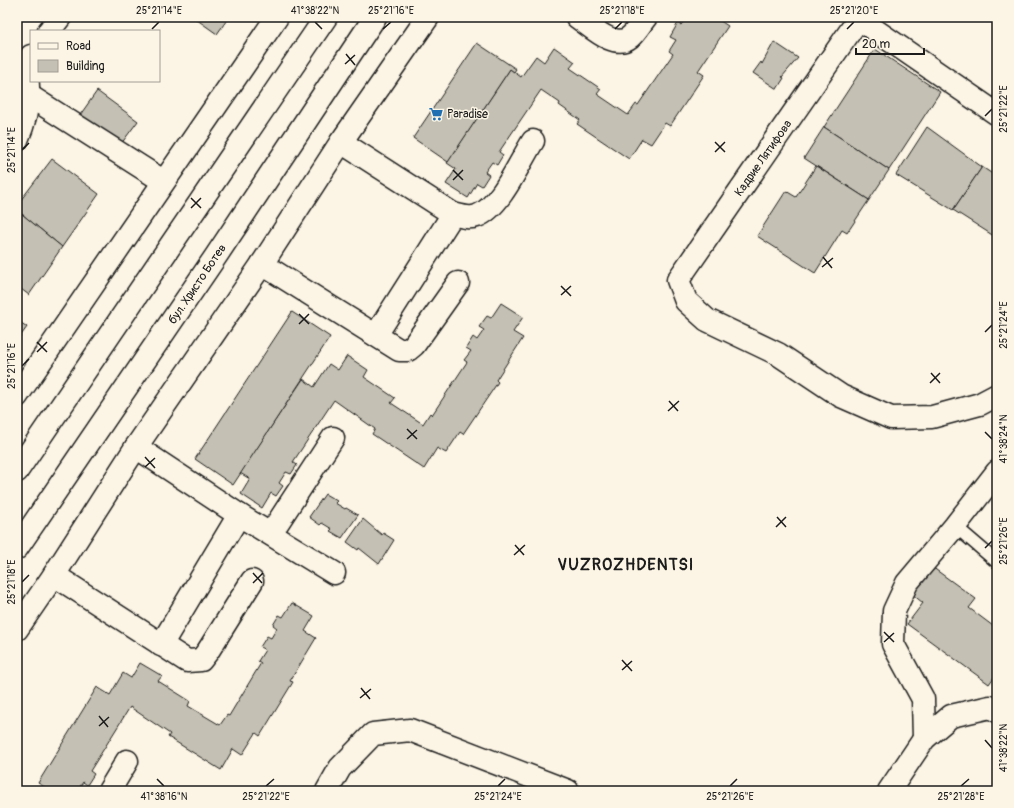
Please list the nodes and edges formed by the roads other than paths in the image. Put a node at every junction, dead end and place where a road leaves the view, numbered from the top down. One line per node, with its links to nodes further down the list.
1 (60, 17): 9 (street)
2 (277, 17): 16 (street)
3 (326, 17): 25 (street)
4 (375, 17): 30 (street, бул. Христо Ботев)
5 (428, 17): 15 (street)
6 (577, 17): 7 (street)
7 (646, 17)
8 (858, 18): 12 (street); 21 (street, Кадрие Лятифова)
9 (50, 30)
10 (30, 58): 11 (street)
11 (23, 92): 13 (street); 16 (street)
12 (997, 114)
13 (17, 140)
14 (533, 141): 17 (street)
15 (341, 142): 17 (street); 18 (street)
16 (163, 181): 22 (street)
17 (453, 214): 20 (street)
18 (262, 264): 20 (street); 24 (street)
19 (458, 283): 20 (street)
20 (376, 335)
21 (997, 395)
22 (17, 396)
23 (333, 438): 29 (street)
24 (136, 448): 27 (street); 33 (street)
25 (17, 471)
26 (997, 472): 28 (street)
27 (240, 515): 29 (street); 36 (street)
28 (955, 526): 31 (lane); 38 (street)
29 (271, 533): 32 (street)
30 (17, 548)
31 (997, 562)
32 (334, 573)
33 (54, 575): 35 (street); 36 (street)
34 (252, 581): 36 (street)
35 (17, 629)
36 (161, 645)
37 (997, 711): 38 (street)
38 (924, 739): 43 (street)
39 (127, 761): 40 (street)
40 (109, 791)
41 (327, 791): 42 (street)
42 (568, 791)
43 (889, 791)

